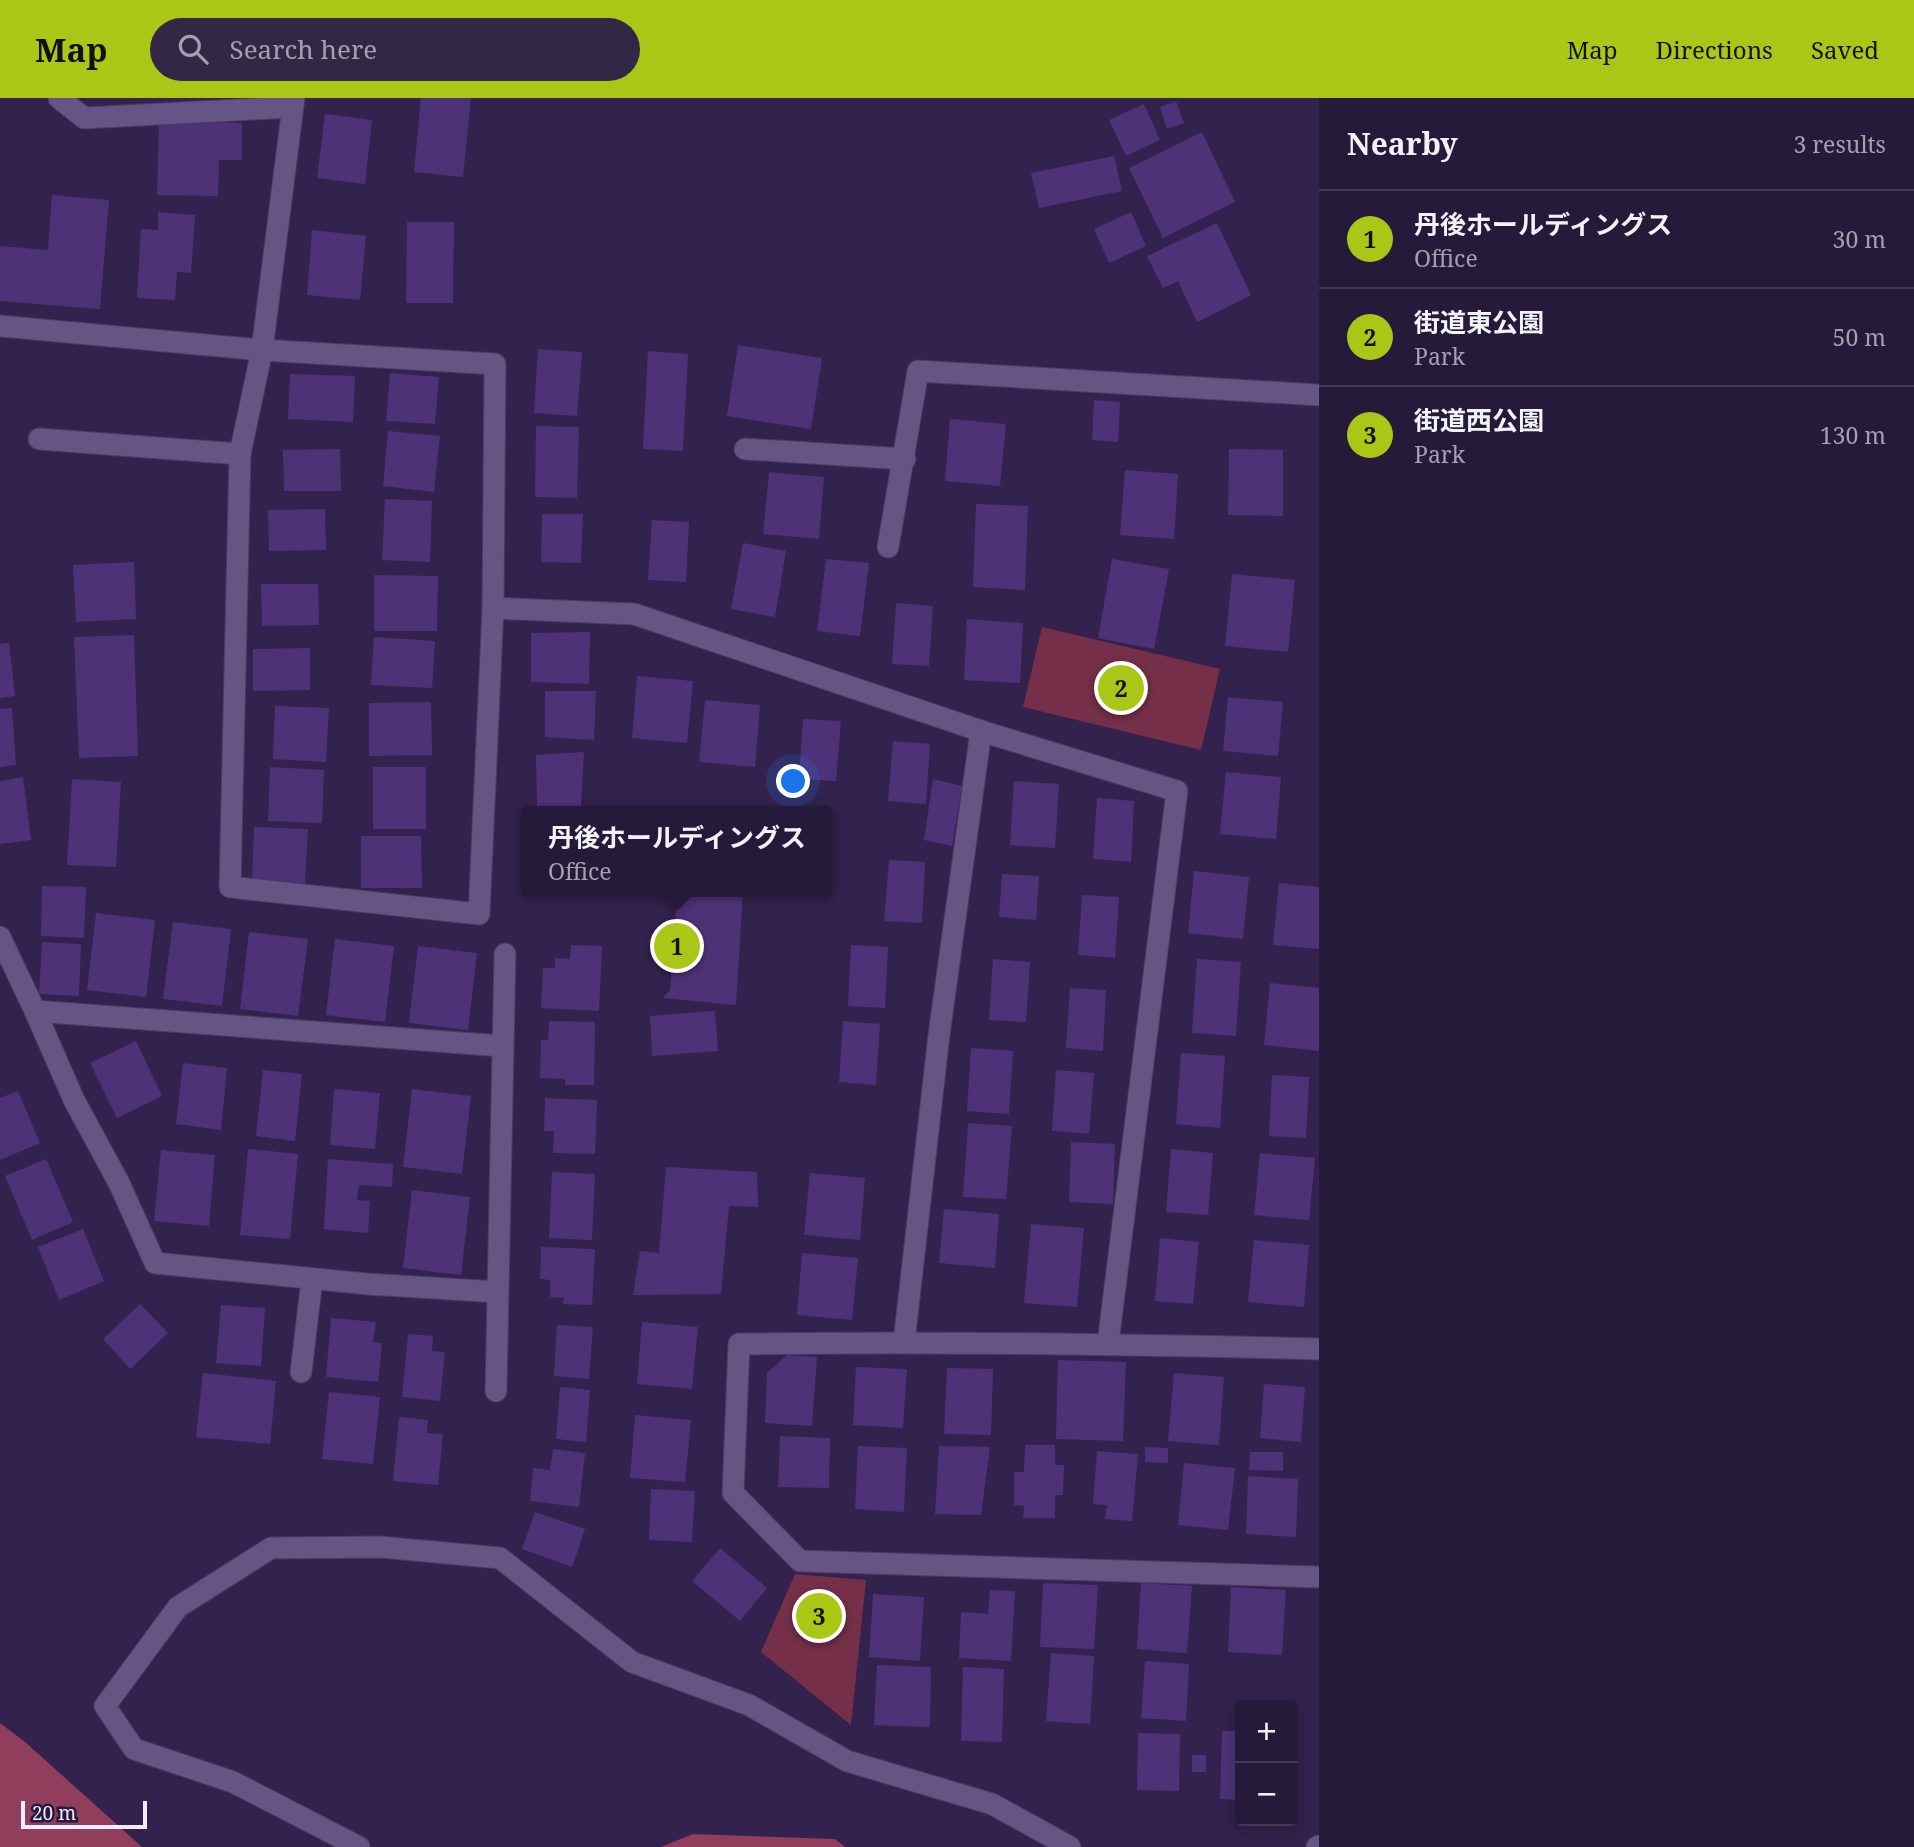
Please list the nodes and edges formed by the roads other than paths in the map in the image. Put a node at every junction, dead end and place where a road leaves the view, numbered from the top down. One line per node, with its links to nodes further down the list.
1 (59, 98): 2 (street)
2 (293, 103): 4 (street)
3 (0, 326): 4 (street)
4 (262, 350): 8 (street); 11 (street)
5 (1319, 395): 9 (street)
6 (39, 439): 8 (street)
7 (745, 449): 9 (street)
8 (240, 454): 11 (street)
9 (905, 459): 10 (street)
10 (888, 547)
11 (493, 608): 12 (street)
12 (981, 732): 19 (street); 20 (street)
13 (0, 937): 15 (street)
14 (505, 954): 16 (street)
15 (35, 1011): 16 (street); 17 (street)
16 (502, 1046): 18 (street)
17 (312, 1279): 18 (street); 22 (street)
18 (498, 1292): 23 (street)
19 (904, 1342): 20 (street); 24 (street)
20 (1108, 1343): 21 (street)
21 (1319, 1349)
22 (301, 1372)
23 (496, 1391)
24 (1319, 1577)
25 (359, 1847): 26 (street)
26 (1070, 1847)

